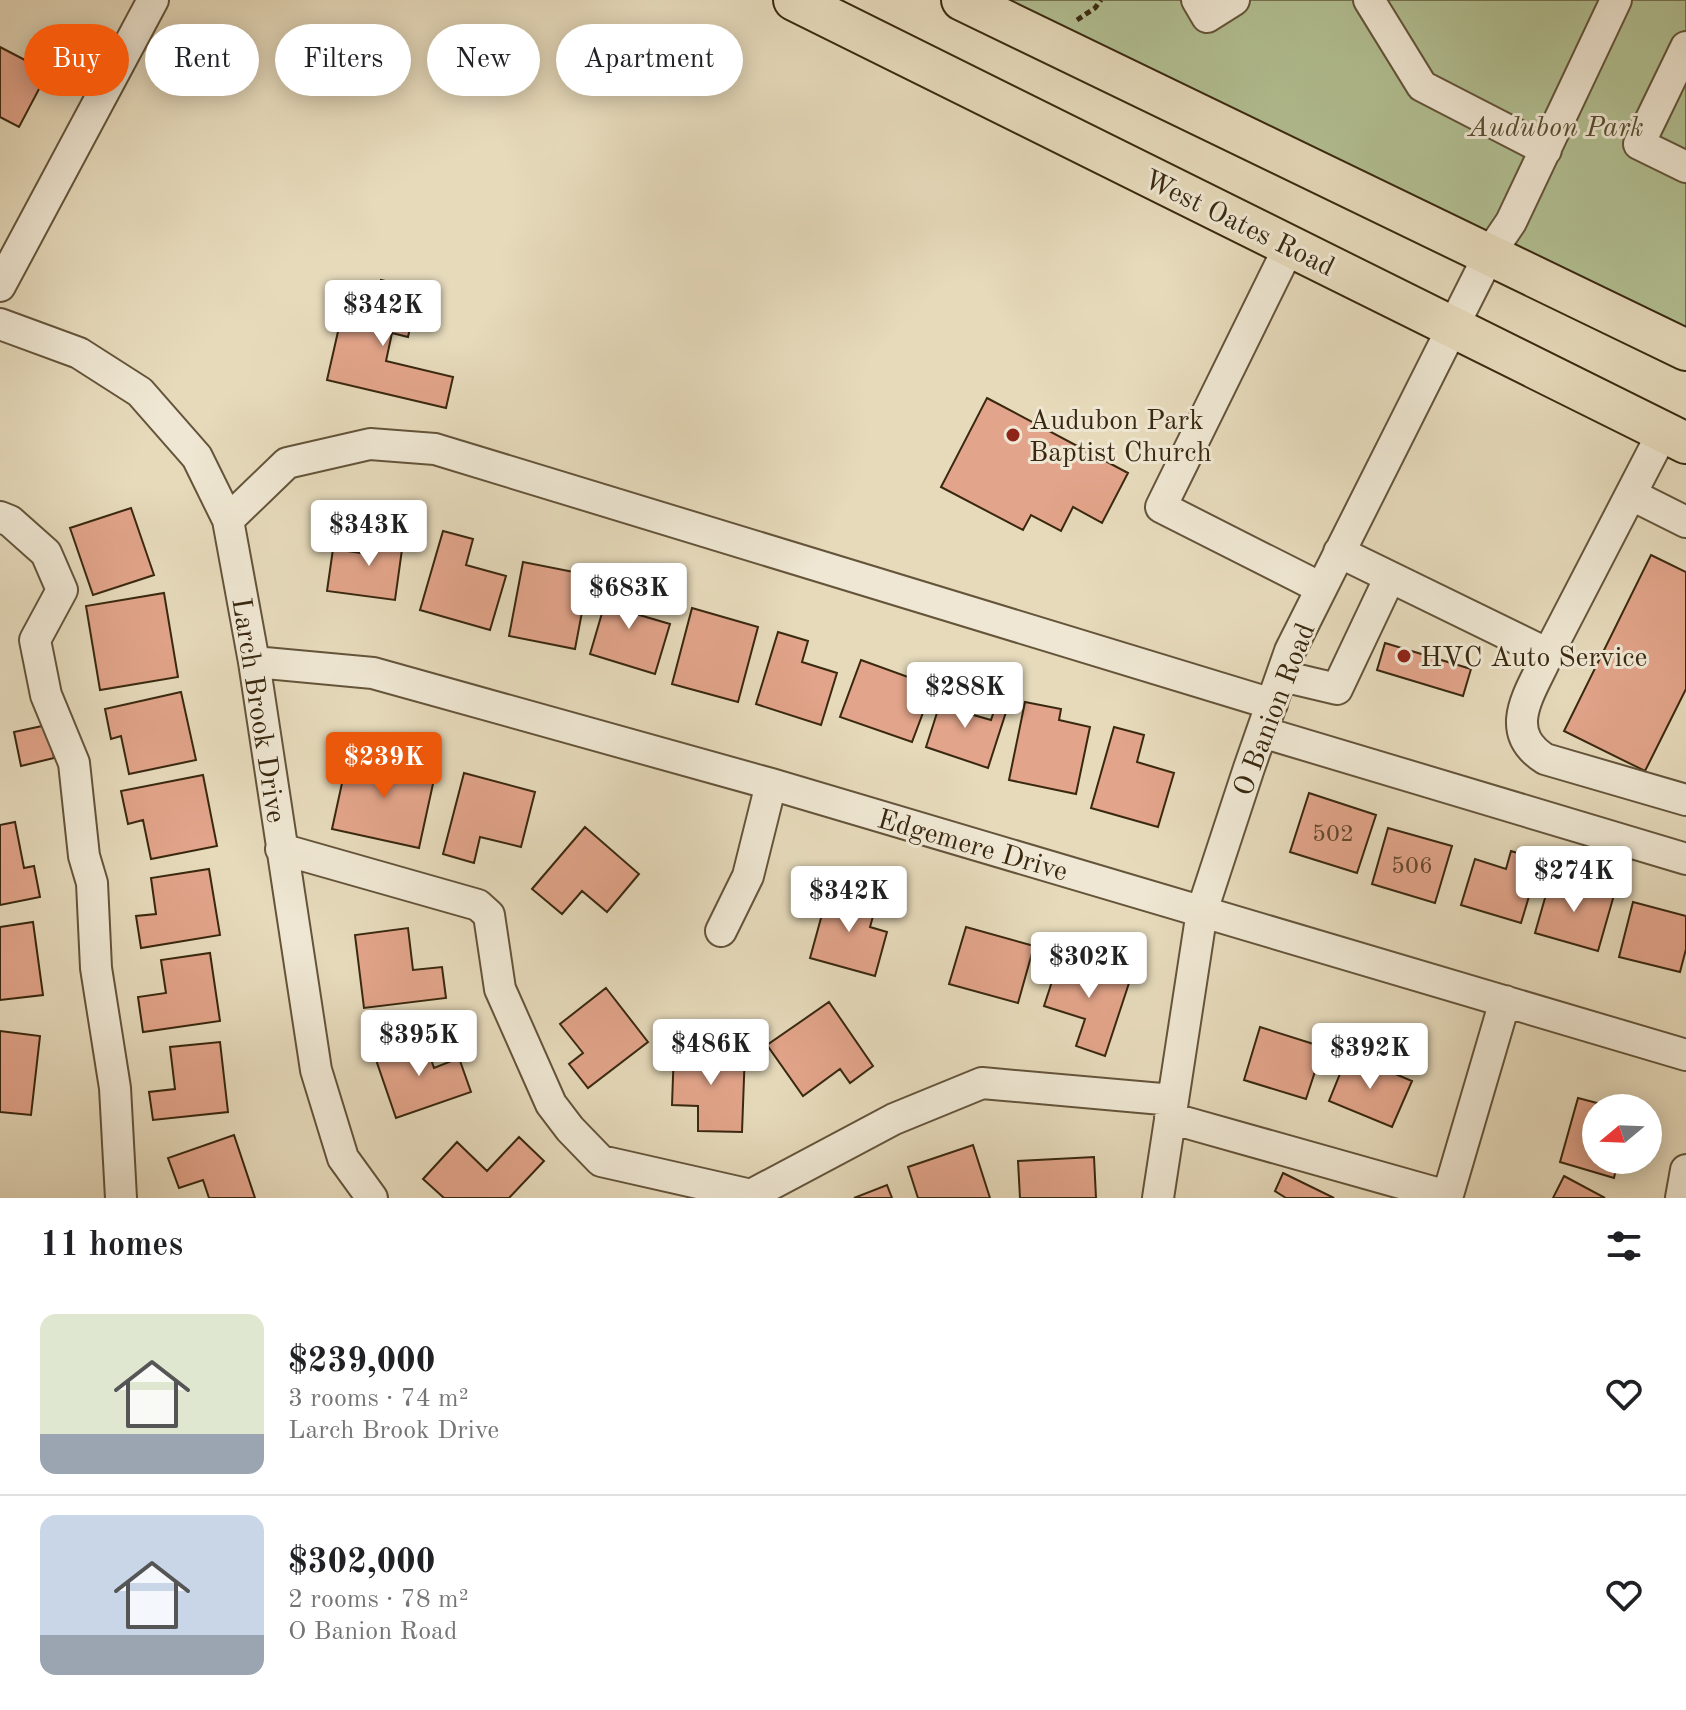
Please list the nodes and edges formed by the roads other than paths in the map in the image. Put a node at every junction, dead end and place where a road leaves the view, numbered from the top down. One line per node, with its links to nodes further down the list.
1 (153, 0): 13 (street)
2 (794, 0): 11 (main road, West Oates Road)
3 (962, 0): 12 (main road)
4 (1197, 0): 5 (street)
5 (1234, 0)
6 (1369, 0): 9 (street)
7 (1616, 0): 9 (street, O Banion Road)
8 (1686, 47): 10 (street)
9 (1546, 150): 12 (street, O Banion Road)
10 (1686, 167)
11 (1289, 247): 15 (main road, West Oates Road); 24 (street)
12 (1490, 253): 15 (street, O Banion Road); 16 (main road)
13 (0, 286)
14 (0, 324): 20 (street, Larch Brook Drive)
15 (1452, 327): 17 (main road, West Oates Road); 22 (street, O Banion Road)
16 (1686, 350)
17 (1675, 437): 18 (street)
18 (1632, 495): 21 (street); 25 (street)
19 (0, 517): 39 (street)
20 (228, 520): 26 (street, Larch Brook Drive); 27 (street)
21 (1686, 522)
22 (1339, 552): 23 (street); 24 (street, O Banion Road)
23 (1390, 577): 25 (street); 27 (street)
24 (1321, 588): 27 (street, O Banion Road)
25 (1548, 654): 29 (street)
26 (254, 662): 28 (street, Edgemere Drive); 30 (street, Larch Brook Drive)
27 (1272, 704): 31 (street); 32 (street, O Banion Road)
28 (771, 784): 32 (street, Edgemere Drive); 33 (street)
29 (1686, 800)
30 (281, 849): 36 (street); 40 (street, Larch Brook Drive)
31 (1686, 859)
32 (1202, 911): 34 (street, Edgemere Drive); 36 (street, O Banion Road)
33 (721, 931)
34 (1505, 1001): 35 (street, Edgemere Drive); 38 (street)
35 (1686, 1055)
36 (1172, 1109): 38 (street); 41 (street, O Banion Road)
37 (1686, 1170): 42 (street)
38 (1447, 1197)
39 (121, 1198)
40 (372, 1198)
41 (1158, 1198)
42 (1681, 1198)

